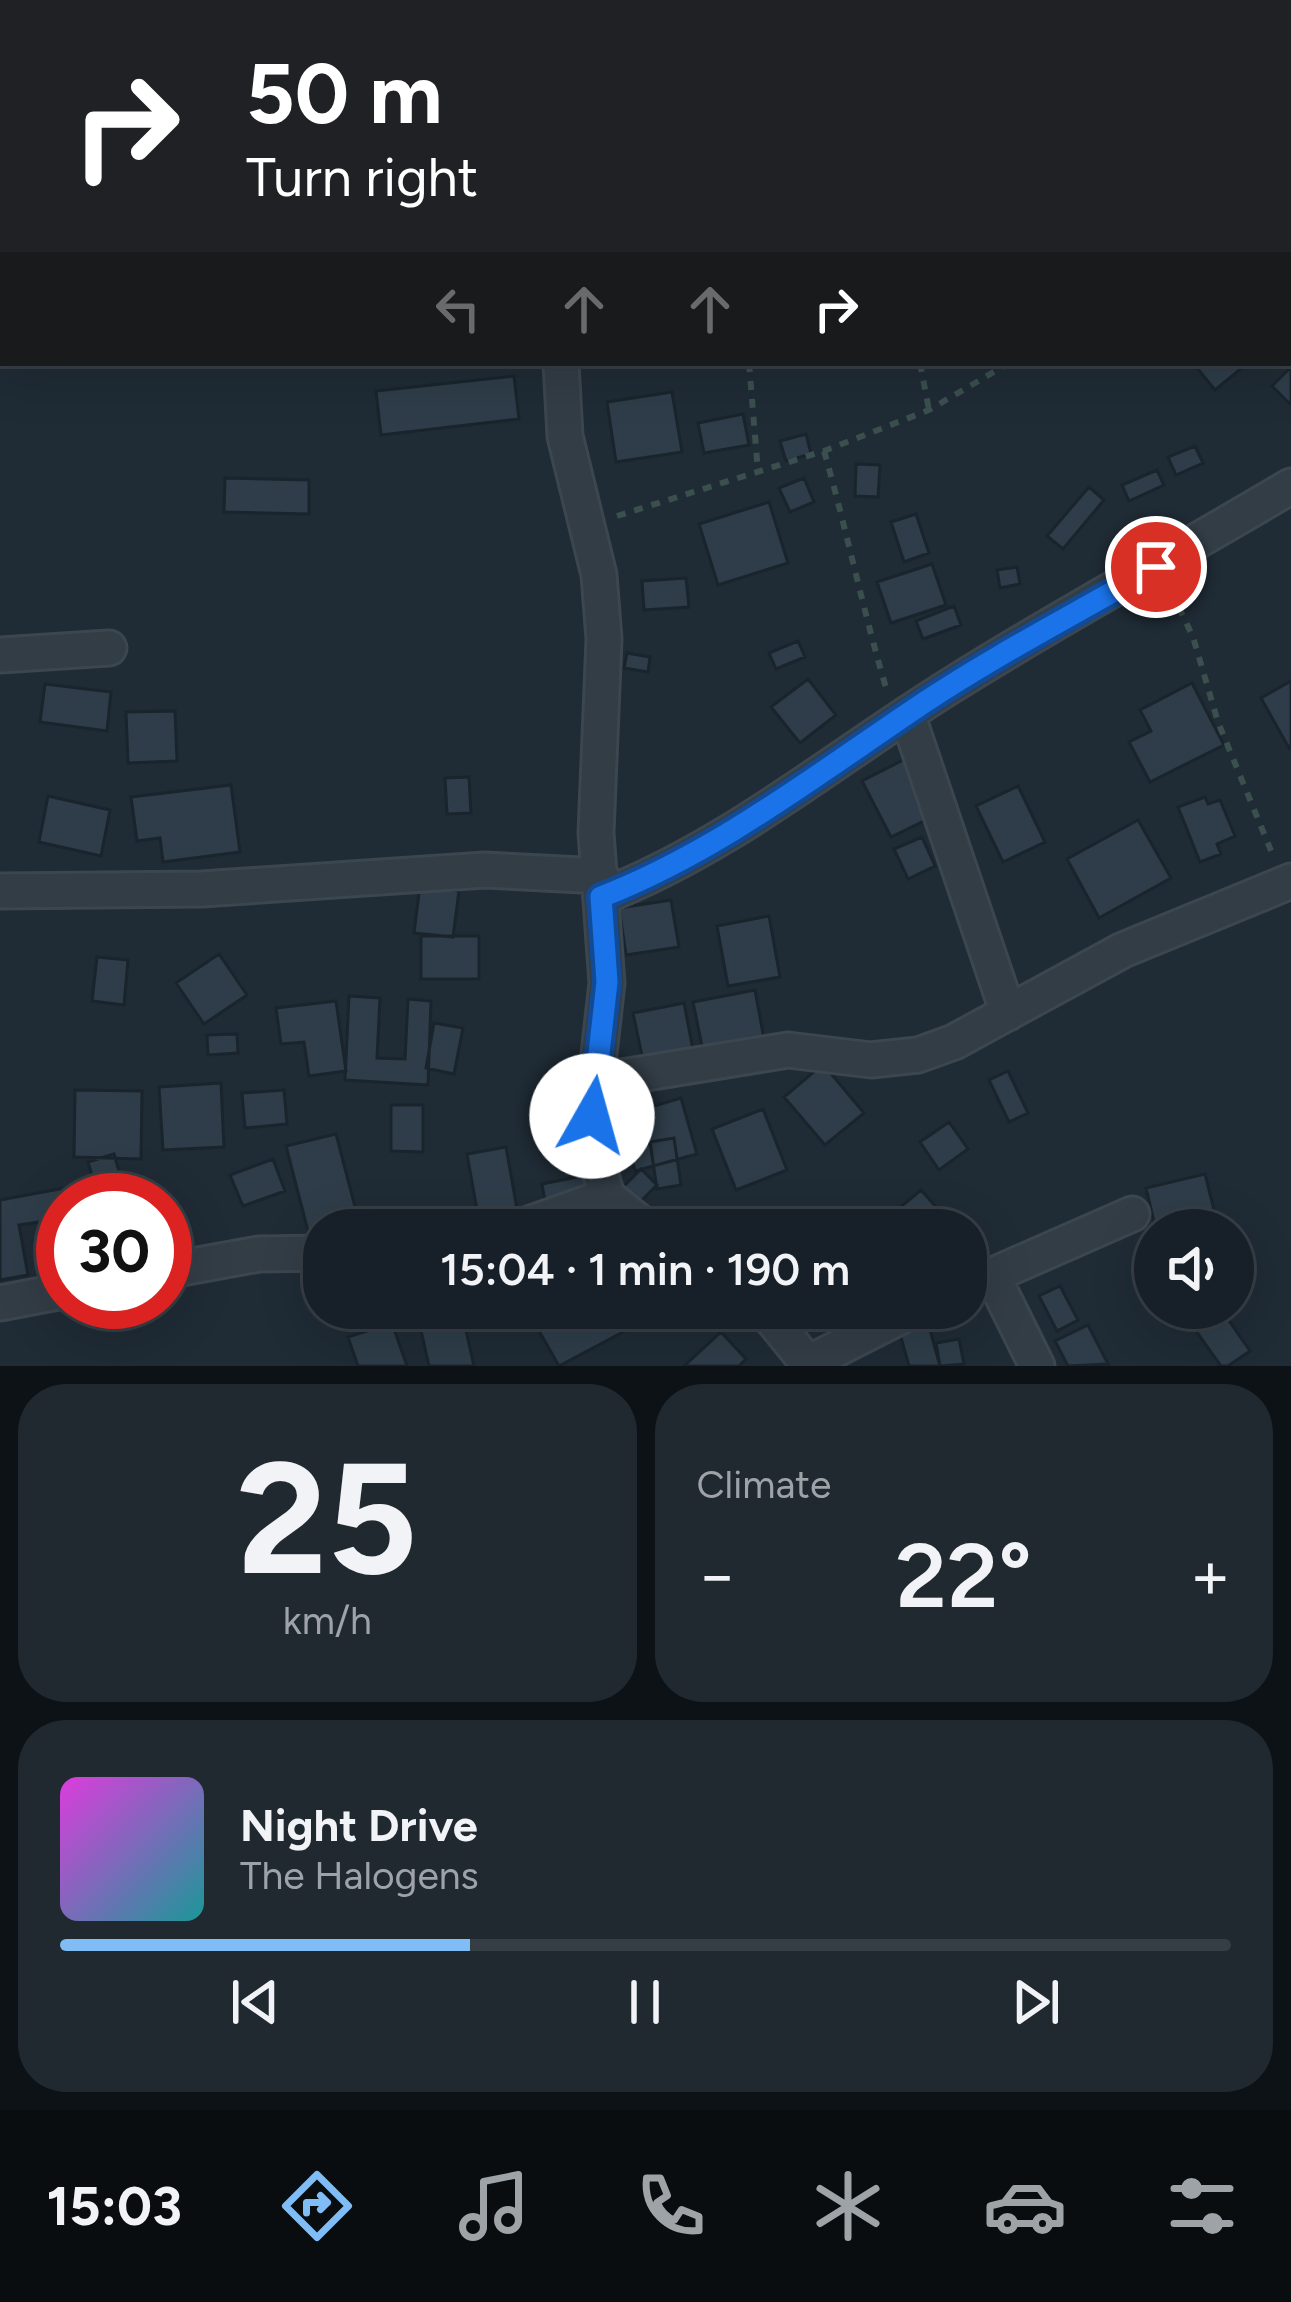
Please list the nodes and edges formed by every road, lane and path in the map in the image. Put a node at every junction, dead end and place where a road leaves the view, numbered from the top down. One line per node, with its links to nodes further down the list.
1 (562, 366): 9 (street)
2 (749, 366): 7 (path)
3 (921, 366): 5 (path)
4 (1004, 366): 5 (path)
5 (928, 410): 6 (path)
6 (824, 451): 7 (path); 13 (path)
7 (758, 472): 9 (path)
8 (1291, 486): 10 (street)
9 (589, 526): 15 (street)
10 (1156, 567): 13 (street); 14 (path)
11 (109, 648): 12 (street)
12 (0, 655)
13 (902, 718): 15 (street); 17 (street)
14 (1288, 882): 17 (street)
15 (601, 887): 16 (street); 18 (street)
16 (0, 891)
17 (1008, 1013): 18 (street)
18 (597, 1081): 19 (street)
19 (607, 1196): 20 (street); 21 (street)
20 (571, 1209)
21 (623, 1209)
22 (1132, 1214): 25 (street)
23 (303, 1253): 24 (street)
24 (192, 1266)
25 (987, 1277)
26 (987, 1293): 32 (street)
27 (36, 1296): 28 (street)
28 (0, 1303)
29 (780, 1329): 31 (street)
30 (878, 1329): 31 (street)
31 (810, 1365)
32 (1037, 1366)

